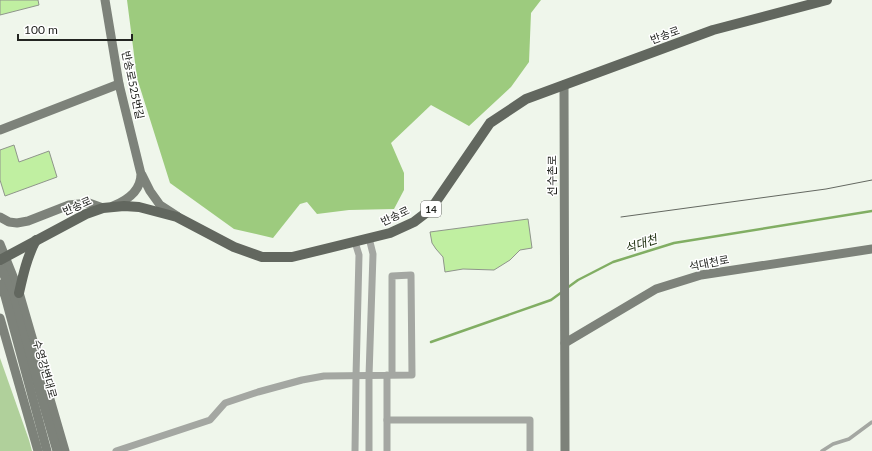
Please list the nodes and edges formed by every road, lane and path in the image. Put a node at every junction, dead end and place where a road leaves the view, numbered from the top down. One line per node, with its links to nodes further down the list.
1 (105, 0): 3 (main road, 반송로525번길)
2 (821, 1): 4 (main road, 반송로 / 14)
3 (120, 84): 5 (main road); 6 (main road, 반송로525번길)
4 (564, 85): 10 (main road, 반송로 / 14); 19 (main road, 선수촌로)
5 (0, 130)
6 (141, 174): 7 (main road); 9 (main road, 반송로525번길)
7 (107, 208): 8 (main road); 9 (main road, 반송로 / 14); 11 (main road, 반송로 / 14)
8 (0, 217)
9 (185, 221): 12 (main road, 반송로 / 14)
10 (369, 238): 12 (main road, 반송로 / 14); 22 (street)
11 (36, 240): 15 (main road, 반송로 / 14); 17 (main road)
12 (355, 242): 21 (street)
13 (0, 244): 15 (main road)
14 (872, 249): 19 (main road, 석대천로)
15 (2, 261): 17 (main road)
16 (0, 284): 26 (main road)
17 (15, 293): 27 (main road, 수영강변대로); 28 (main road)
18 (0, 318): 25 (main road)
19 (566, 343): 34 (main road)
20 (390, 375): 20 (street); 22 (street); 23 (street)
21 (356, 376): 22 (street); 29 (street); 30 (street)
22 (369, 376): 31 (street)
23 (387, 420): 32 (street); 33 (street)
24 (872, 422): 35 (lane)
25 (38, 451)
26 (48, 451)
27 (57, 451)
28 (66, 451)
29 (116, 451)
30 (355, 451)
31 (369, 451)
32 (387, 451)
33 (530, 451)
34 (565, 451)
35 (822, 451)

